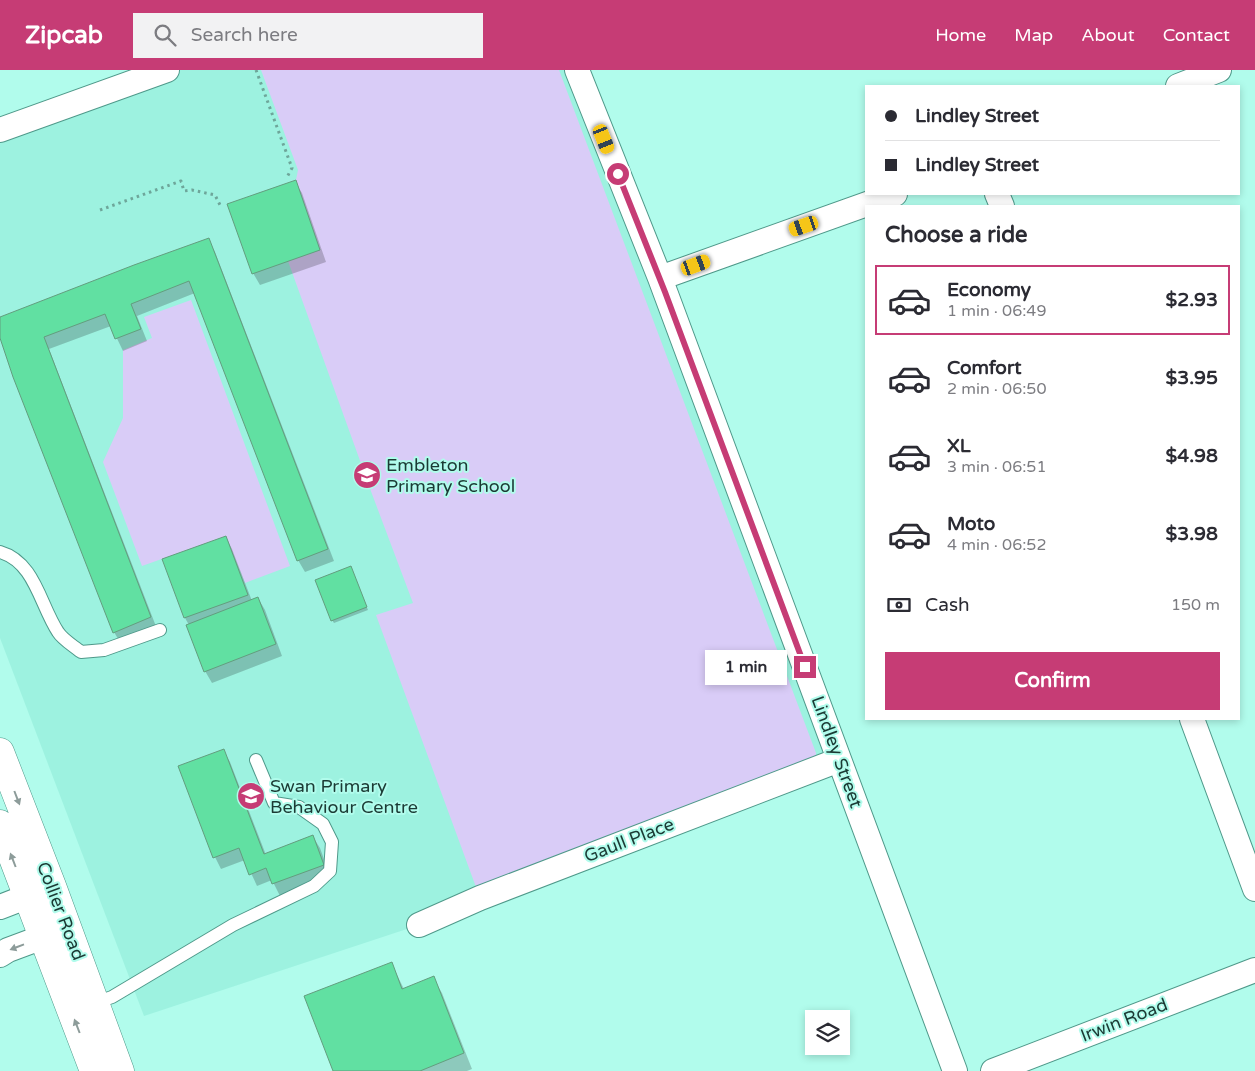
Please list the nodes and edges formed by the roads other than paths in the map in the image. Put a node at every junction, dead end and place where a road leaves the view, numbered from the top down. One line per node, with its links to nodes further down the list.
1 (167, 70): 5 (street)
2 (577, 70): 7 (street, Lindley Street)
3 (1219, 70): 4 (street)
4 (1181, 85)
5 (0, 130)
6 (892, 195): 7 (street)
7 (660, 278): 13 (street, Lindley Street)
8 (0, 552): 9 (lane)
9 (160, 630)
10 (1192, 720): 16 (street)
11 (0, 752): 15 (main road, Collier Road, one-way to 15)
12 (256, 760): 24 (lane)
13 (840, 760): 19 (street, Gaull Place); 27 (street, Lindley Street)
14 (0, 824): 17 (main road, Collier Road, one-way to 14)
15 (52, 886): 17 (street); 20 (main road, Collier Road)
16 (1255, 889)
17 (27, 896): 18 (street); 21 (main road, Collier Road)
18 (0, 907)
19 (419, 925)
20 (68, 928): 21 (street); 24 (main road, Collier Road)
21 (42, 937): 22 (street, one-way to 22); 25 (main road, Collier Road, one-way to 21)
22 (0, 955)
23 (1255, 970): 28 (street, Irwin Road)
24 (95, 1003): 26 (main road, Collier Road)
25 (94, 1071)
26 (120, 1071)
27 (956, 1071)
28 (993, 1071)

